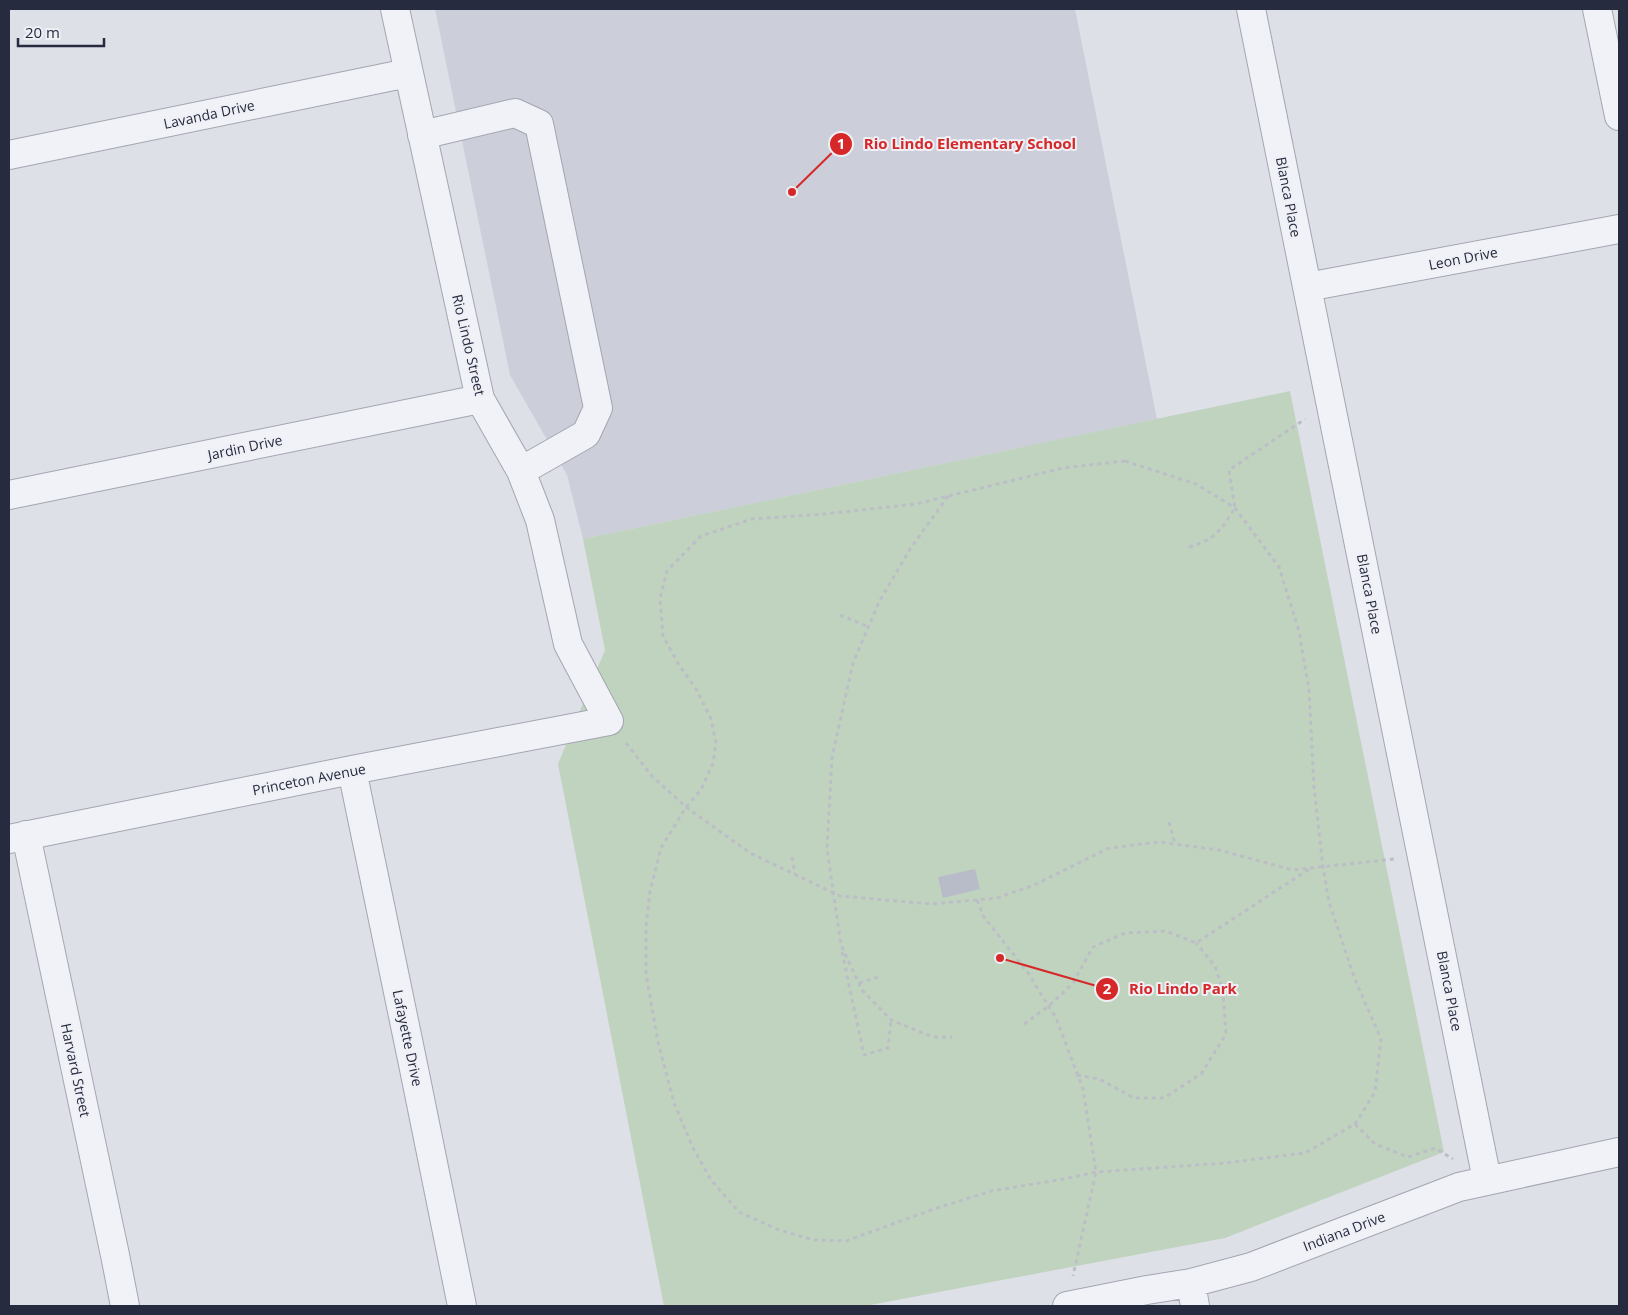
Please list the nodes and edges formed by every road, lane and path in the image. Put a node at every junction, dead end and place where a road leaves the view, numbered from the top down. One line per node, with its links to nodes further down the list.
1 (395, 9): 4 (street, Rio Lindo Street)
2 (1251, 9): 9 (street, Blanca Place)
3 (1597, 9): 5 (street)
4 (408, 73): 6 (street, Rio Lindo Street); 7 (street, Lavanda Drive)
5 (1619, 116)
6 (422, 135): 10 (street, Rio Lindo Street); 12 (street)
7 (9, 155)
8 (1619, 229): 9 (street, Leon Drive)
9 (1307, 287): 11 (street, Blanca Place)
10 (480, 399): 12 (street, Rio Lindo Street); 13 (street, Jardin Drive)
11 (1331, 404): 15 (path); 25 (street, Blanca Place)
12 (521, 471): 19 (street, Rio Lindo Street)
13 (9, 495)
14 (948, 495): 15 (path); 18 (path); 21 (path)
15 (1235, 508): 16 (path); 27 (path)
16 (1189, 547)
17 (840, 615): 18 (path)
18 (868, 627): 30 (path)
19 (609, 721): 20 (street, Princeton Avenue); 21 (path)
20 (352, 770): 23 (street, Princeton Avenue); 47 (street, Lafayette Drive)
21 (686, 807): 29 (path); 43 (path)
22 (1169, 822): 24 (path)
23 (17, 837): 46 (street, Harvard Street)
24 (1174, 844): 28 (path); 31 (path)
25 (1422, 854): 27 (path); 44 (street, Blanca Place)
26 (792, 857): 29 (path)
27 (1323, 867): 28 (path); 41 (path)
28 (1311, 868): 32 (path)
29 (795, 874): 30 (path)
30 (833, 893): 31 (path); 33 (path)
31 (977, 900): 36 (path)
32 (1196, 943): 36 (path); 40 (path)
33 (841, 945): 35 (path); 37 (path)
34 (882, 976): 35 (path)
35 (859, 983): 37 (path)
36 (1049, 1006): 38 (path); 40 (path)
37 (891, 1020): 39 (path)
38 (1024, 1024)
39 (952, 1037)
40 (1078, 1075): 43 (path)
41 (1355, 1124): 43 (path); 44 (path)
42 (1619, 1152): 44 (street, Indiana Drive)
43 (1096, 1172): 48 (path)
44 (1487, 1180): 45 (street, Indiana Drive)
45 (1193, 1295): 48 (street, Indiana Drive)
46 (125, 1306)
47 (462, 1306)
48 (1070, 1306)

